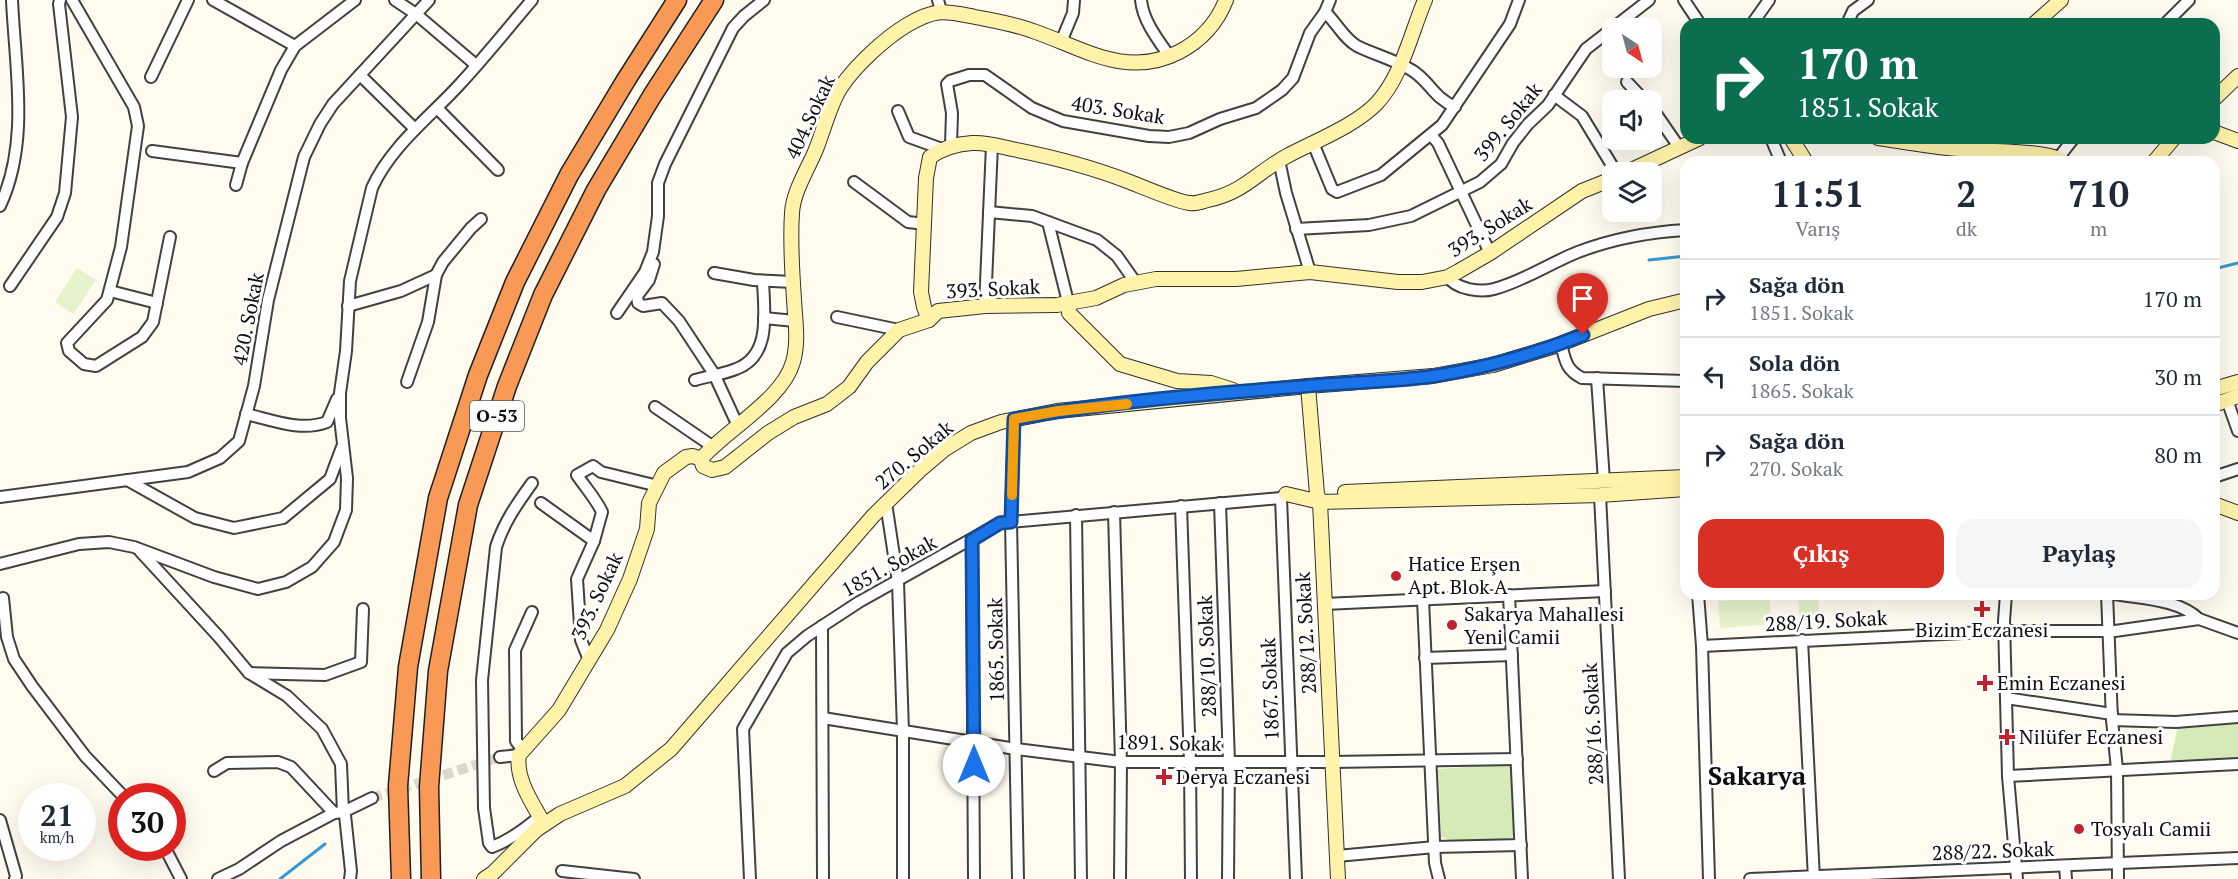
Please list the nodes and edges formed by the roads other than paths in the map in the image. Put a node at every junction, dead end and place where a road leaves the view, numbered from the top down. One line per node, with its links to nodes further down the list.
1 (12, 0): 73 (street)
2 (60, 0): 90 (street)
3 (72, 0): 91 (street)
4 (188, 0): 40 (street)
5 (213, 0): 34 (street)
6 (355, 0): 34 (street)
7 (395, 0): 27 (street)
8 (429, 0): 27 (street, 420. Sokak)
9 (532, 0): 36 (street)
10 (677, 0): 214 (highway, O-53)
11 (714, 0): 215 (highway, O-53)
12 (764, 0): 81 (street)
13 (1074, 0): 33 (street)
14 (1141, 0): 35 (street)
15 (1226, 0): 35 (street, 404.Sokak)
16 (1330, 0): 26 (street, 403. Sokak)
17 (1425, 0): 37 (street)
18 (1519, 0): 45 (street)
19 (1649, 0): 44 (street, 399. Sokak)
20 (1684, 0): 28 (street)
21 (1769, 0): 29 (street)
22 (1868, 0): 30 (street)
23 (2061, 0): 31 (street)
24 (2189, 0): 32 (street)
25 (940, 6): 33 (street, 404.Sokak); 88 (street, 404.Sokak)
26 (1325, 12): 37 (street); 58 (street, 403. Sokak)
27 (416, 14): 36 (street); 38 (street, 420. Sokak)
28 (1696, 18)
29 (1756, 18)
30 (1850, 18)
31 (2041, 18)
32 (2171, 18)
33 (1061, 42): 35 (street, 404.Sokak)
34 (295, 45): 67 (street)
35 (1170, 57)
36 (476, 65): 46 (street)
37 (1399, 65): 45 (street); 53 (street)
38 (360, 75): 49 (street); 116 (street, 420. Sokak)
39 (2238, 76): 43 (street)
40 (152, 77)
41 (1627, 82): 42 (street)
42 (1635, 90)
43 (2220, 93)
44 (1554, 95): 65 (street); 72 (street, 399. Sokak)
45 (1455, 107): 51 (street)
46 (437, 108): 49 (street); 68 (street)
47 (898, 111): 58 (street)
48 (1662, 122): 59 (street)
49 (415, 129): 94 (street)
50 (2220, 134): 52 (street)
51 (1431, 135): 53 (street); 72 (street)
52 (2238, 141)
53 (1313, 143): 64 (street)
54 (1686, 144): 59 (street)
55 (1930, 144): 60 (street)
56 (2169, 144): 63 (street)
57 (992, 145): 58 (street); 64 (street); 74 (street)
58 (946, 147): 77 (street)
59 (1679, 147): 66 (street)
60 (1983, 150): 62 (street)
61 (152, 151): 67 (street)
62 (2030, 156)
63 (2159, 156)
64 (1279, 160): 78 (street)
65 (1610, 162)
66 (1648, 162)
67 (242, 164): 71 (street)
68 (498, 170)
69 (854, 182): 77 (street)
70 (1602, 183): 82 (street, 393. Sokak)
71 (236, 185)
72 (1460, 193): 78 (street, 399. Sokak); 82 (street)
73 (0, 206)
74 (988, 212): 76 (street); 95 (street)
75 (481, 219): 85 (street)
76 (1048, 222): 89 (street); 96 (street)
77 (924, 224): 100 (street)
78 (1296, 229): 83 (street)
79 (1680, 231): 86 (street)
80 (170, 237): 93 (street)
81 (653, 252): 97 (street); 104 (street)
82 (1490, 253): 86 (street, 393. Sokak)
83 (1310, 272): 86 (street, 393. Sokak); 89 (street, 393. Sokak)
84 (714, 273): 87 (street)
85 (436, 275): 94 (street); 108 (street)
86 (1448, 277)
87 (764, 281): 88 (street); 99 (street)
88 (793, 282): 101 (street, 404.Sokak)
89 (1136, 283): 96 (street, 393. Sokak)
90 (10, 286)
91 (110, 291): 93 (street); 93 (street)
92 (1680, 301): 103 (street, 270. Sokak)
93 (157, 303)
94 (348, 306): 113 (street)
95 (986, 306): 96 (street, 393. Sokak); 100 (street, 393. Sokak)
96 (1068, 308): 112 (street)
97 (617, 313)
98 (837, 317): 102 (street)
99 (764, 318): 101 (street); 104 (street)
100 (929, 320): 102 (street, 393. Sokak)
101 (795, 321): 118 (street, 404.Sokak)
102 (899, 330): 122 (street, 393. Sokak)
103 (1561, 344): 105 (street); 110 (street, 270. Sokak)
104 (714, 374): 106 (street); 118 (street)
105 (1598, 378): 107 (street); 127 (street)
106 (695, 380)
107 (1680, 381)
108 (407, 382)
109 (2238, 382): 111 (street)
110 (1308, 386): 112 (street, 270. Sokak); 134 (street, 288/12. Sokak)
111 (2220, 387)
112 (1240, 392): 117 (street, 270. Sokak)
113 (340, 393): 116 (street); 120 (street)
114 (2226, 400): 119 (street)
115 (654, 407): 121 (street)
116 (246, 414): 126 (street, 420. Sokak)
117 (1014, 419): 136 (street, 270. Sokak); 144 (street, 1865. Sokak)
118 (738, 426): 121 (street, 404.Sokak)
119 (2238, 431)
120 (343, 444): 126 (street); 148 (street)
121 (712, 446): 122 (street, 404.Sokak)
122 (701, 459): 129 (street, 393. Sokak)
123 (2238, 469): 124 (street)
124 (2220, 475)
125 (1680, 477): 127 (street)
126 (126, 480): 132 (street, 420. Sokak)
127 (1604, 481): 134 (street)
128 (532, 483): 198 (street)
129 (658, 486): 147 (street); 171 (street, 393. Sokak)
130 (1680, 489): 131 (street)
131 (1600, 495): 134 (street); 151 (street, 288/16. Sokak)
132 (0, 496)
133 (1283, 496): 134 (street); 137 (street, 1851. Sokak); 187 (street, 1867. Sokak)
134 (1318, 498): 159 (street, 288/12. Sokak)
135 (541, 503): 147 (street)
136 (886, 503): 150 (street); 198 (street, 270. Sokak)
137 (1220, 503): 138 (street, 1851. Sokak); 186 (street, 288/10. Sokak)
138 (1181, 506): 140 (street, 1851. Sokak); 185 (street)
139 (2220, 506): 141 (street)
140 (1114, 512): 142 (street, 1851. Sokak); 184 (street)
141 (2238, 513)
142 (1076, 515): 144 (street, 1851. Sokak); 182 (street)
143 (2220, 515): 145 (street)
144 (1011, 522): 146 (street, 1851. Sokak); 179 (street, 1865. Sokak)
145 (2238, 522)
146 (972, 540): 150 (street, 1851. Sokak); 178 (street)
147 (594, 541): 171 (street)
148 (138, 549): 149 (street); 172 (street)
149 (0, 564)
150 (898, 582): 163 (street, 1851. Sokak); 177 (street)
151 (1605, 591): 152 (street); 231 (street, 288/16. Sokak)
152 (1509, 595): 154 (street); 169 (street)
153 (3, 598): 194 (street)
154 (1423, 600): 159 (street); 170 (street)
155 (1698, 600): 168 (street)
156 (2006, 600): 164 (street)
157 (2107, 600): 165 (street)
158 (2150, 600): 162 (street)
159 (1324, 604): 188 (street, 288/12. Sokak)
160 (363, 609): 172 (street)
161 (532, 612): 180 (street)
162 (2199, 620): 165 (street, 288/19. Sokak); 166 (street, 288/19. Sokak)
163 (822, 626): 176 (street); 218 (street, 1851. Sokak)
164 (2004, 631): 165 (street, 288/19. Sokak); 167 (street, 288/19. Sokak); 173 (street)
165 (2109, 631): 174 (street)
166 (2238, 633)
167 (1802, 640): 168 (street, 288/19. Sokak); 209 (street)
168 (1702, 646): 232 (street)
169 (1512, 656): 170 (street); 183 (street)
170 (1425, 658): 189 (street)
171 (589, 660): 180 (street, 393. Sokak)
172 (249, 673): 196 (street)
173 (2006, 698): 174 (street); 193 (street)
174 (2112, 717): 175 (street); 191 (street)
175 (2238, 717)
176 (823, 718): 177 (street, 1891. Sokak); 219 (street)
177 (903, 731): 178 (street, 1891. Sokak); 220 (street)
178 (973, 743): 179 (street, 1891. Sokak); 221 (street)
179 (1017, 749): 182 (street, 1891. Sokak); 222 (street, 1865. Sokak)
180 (522, 751): 181 (street); 198 (street)
181 (500, 757)
182 (1080, 757): 184 (street, 1891. Sokak); 223 (street)
183 (1517, 759): 189 (street, 1891. Sokak); 199 (street)
184 (1121, 762): 185 (street, 1891. Sokak); 224 (street)
185 (1190, 762): 186 (street, 1891. Sokak); 225 (street)
186 (1229, 762): 187 (street, 1891. Sokak); 226 (street, 288/10. Sokak)
187 (1290, 762): 188 (street, 1891. Sokak); 227 (street, 1867. Sokak)
188 (1332, 762): 189 (street, 1891. Sokak); 201 (street, 288/12. Sokak)
189 (1430, 762): 200 (street)
190 (2238, 764): 191 (street)
191 (2117, 769): 193 (street); 204 (street)
192 (214, 771): 196 (street)
193 (2008, 776): 207 (street)
194 (111, 783)
195 (372, 798): 196 (street)
196 (339, 813): 212 (street); 213 (street)
197 (0, 820): 210 (street)
198 (542, 820): 216 (street, 270. Sokak)
199 (1521, 845): 200 (street); 230 (street)
200 (1435, 847): 201 (street); 229 (street)
201 (1336, 856): 228 (street, 288/12. Sokak)
202 (2238, 858): 204 (street, 288/22. Sokak)
203 (172, 861): 211 (street)
204 (2118, 863): 205 (street, 288/22. Sokak); 235 (street)
205 (2065, 866): 207 (street, 288/22. Sokak); 234 (street)
206 (562, 872): 208 (street)
207 (2017, 874): 209 (street, 288/22. Sokak)
208 (590, 877): 217 (street)
209 (1814, 878): 233 (street, 288/22. Sokak)
210 (15, 879)
211 (181, 879)
212 (218, 879)
213 (351, 879)
214 (401, 879)
215 (431, 879)
216 (484, 879)
217 (634, 879)
218 (750, 879)
219 (823, 879)
220 (903, 879)
221 (974, 879)
222 (1018, 879)
223 (1082, 879)
224 (1120, 879)
225 (1191, 879)
226 (1228, 879)
227 (1296, 879)
228 (1338, 879)
229 (1439, 879)
230 (1522, 879)
231 (1619, 879)
232 (1709, 879)
233 (1750, 879)
234 (2066, 879)
235 (2118, 879)

